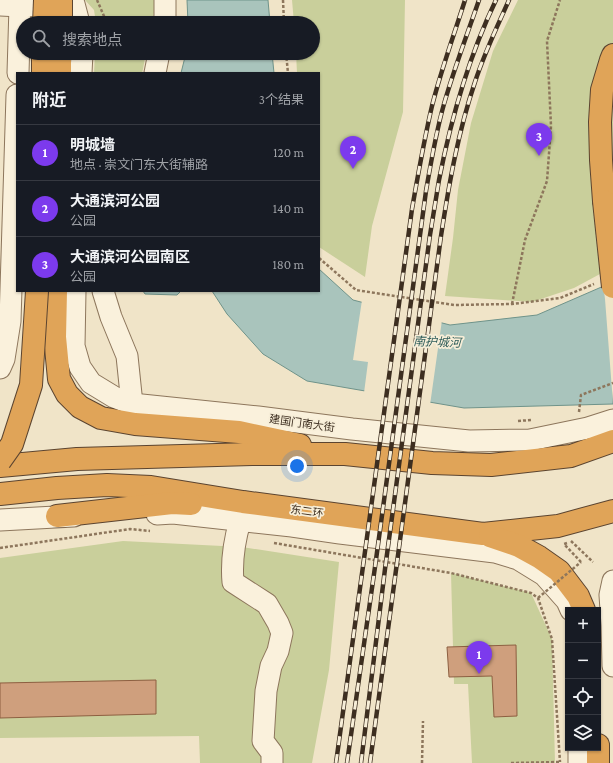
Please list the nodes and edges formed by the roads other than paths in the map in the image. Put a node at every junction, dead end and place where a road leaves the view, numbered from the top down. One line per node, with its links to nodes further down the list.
1 (44, 0): 5 (highway, bridge)
2 (61, 0): 6 (highway, bridge)
3 (165, 0): 8 (street)
4 (13, 4): 7 (street); 9 (street)
5 (44, 16)
6 (61, 16)
7 (77, 16)
8 (165, 16)
9 (16, 45)
10 (613, 55): 22 (highway, bridge)
11 (17, 60): 16 (street)
12 (43, 60): 17 (highway)
13 (60, 60): 18 (highway)
14 (82, 60): 19 (street)
15 (157, 60): 20 (street)
16 (18, 72)
17 (43, 72)
18 (60, 72)
19 (81, 72)
20 (155, 72)
21 (16, 127): 27 (street)
22 (606, 284)
23 (37, 292): 33 (highway, bridge)
24 (56, 292): 31 (highway)
25 (75, 292): 28 (street, 建国门南大街)
26 (103, 292): 28 (street)
27 (0, 368)
28 (132, 404): 29 (street, 建国门南大街)
29 (613, 420)
30 (613, 441): 31 (highway)
31 (345, 454): 32 (highway)
32 (77, 459): 33 (highway); 34 (highway)
33 (0, 460)
34 (0, 466)
35 (0, 494): 36 (highway, 东二环)
36 (241, 511): 38 (highway); 40 (highway, 东二环); 42 (street); 48 (street)
37 (613, 511): 40 (highway, 东二环)
38 (57, 516): 39 (street)
39 (0, 520)
40 (483, 534): 43 (highway)
41 (613, 581): 44 (street)
42 (570, 607)
43 (583, 607)
44 (613, 624): 45 (street)
45 (613, 666)
46 (576, 751): 49 (street)
47 (598, 751): 50 (highway)
48 (272, 763)
49 (566, 763)
50 (598, 763)

